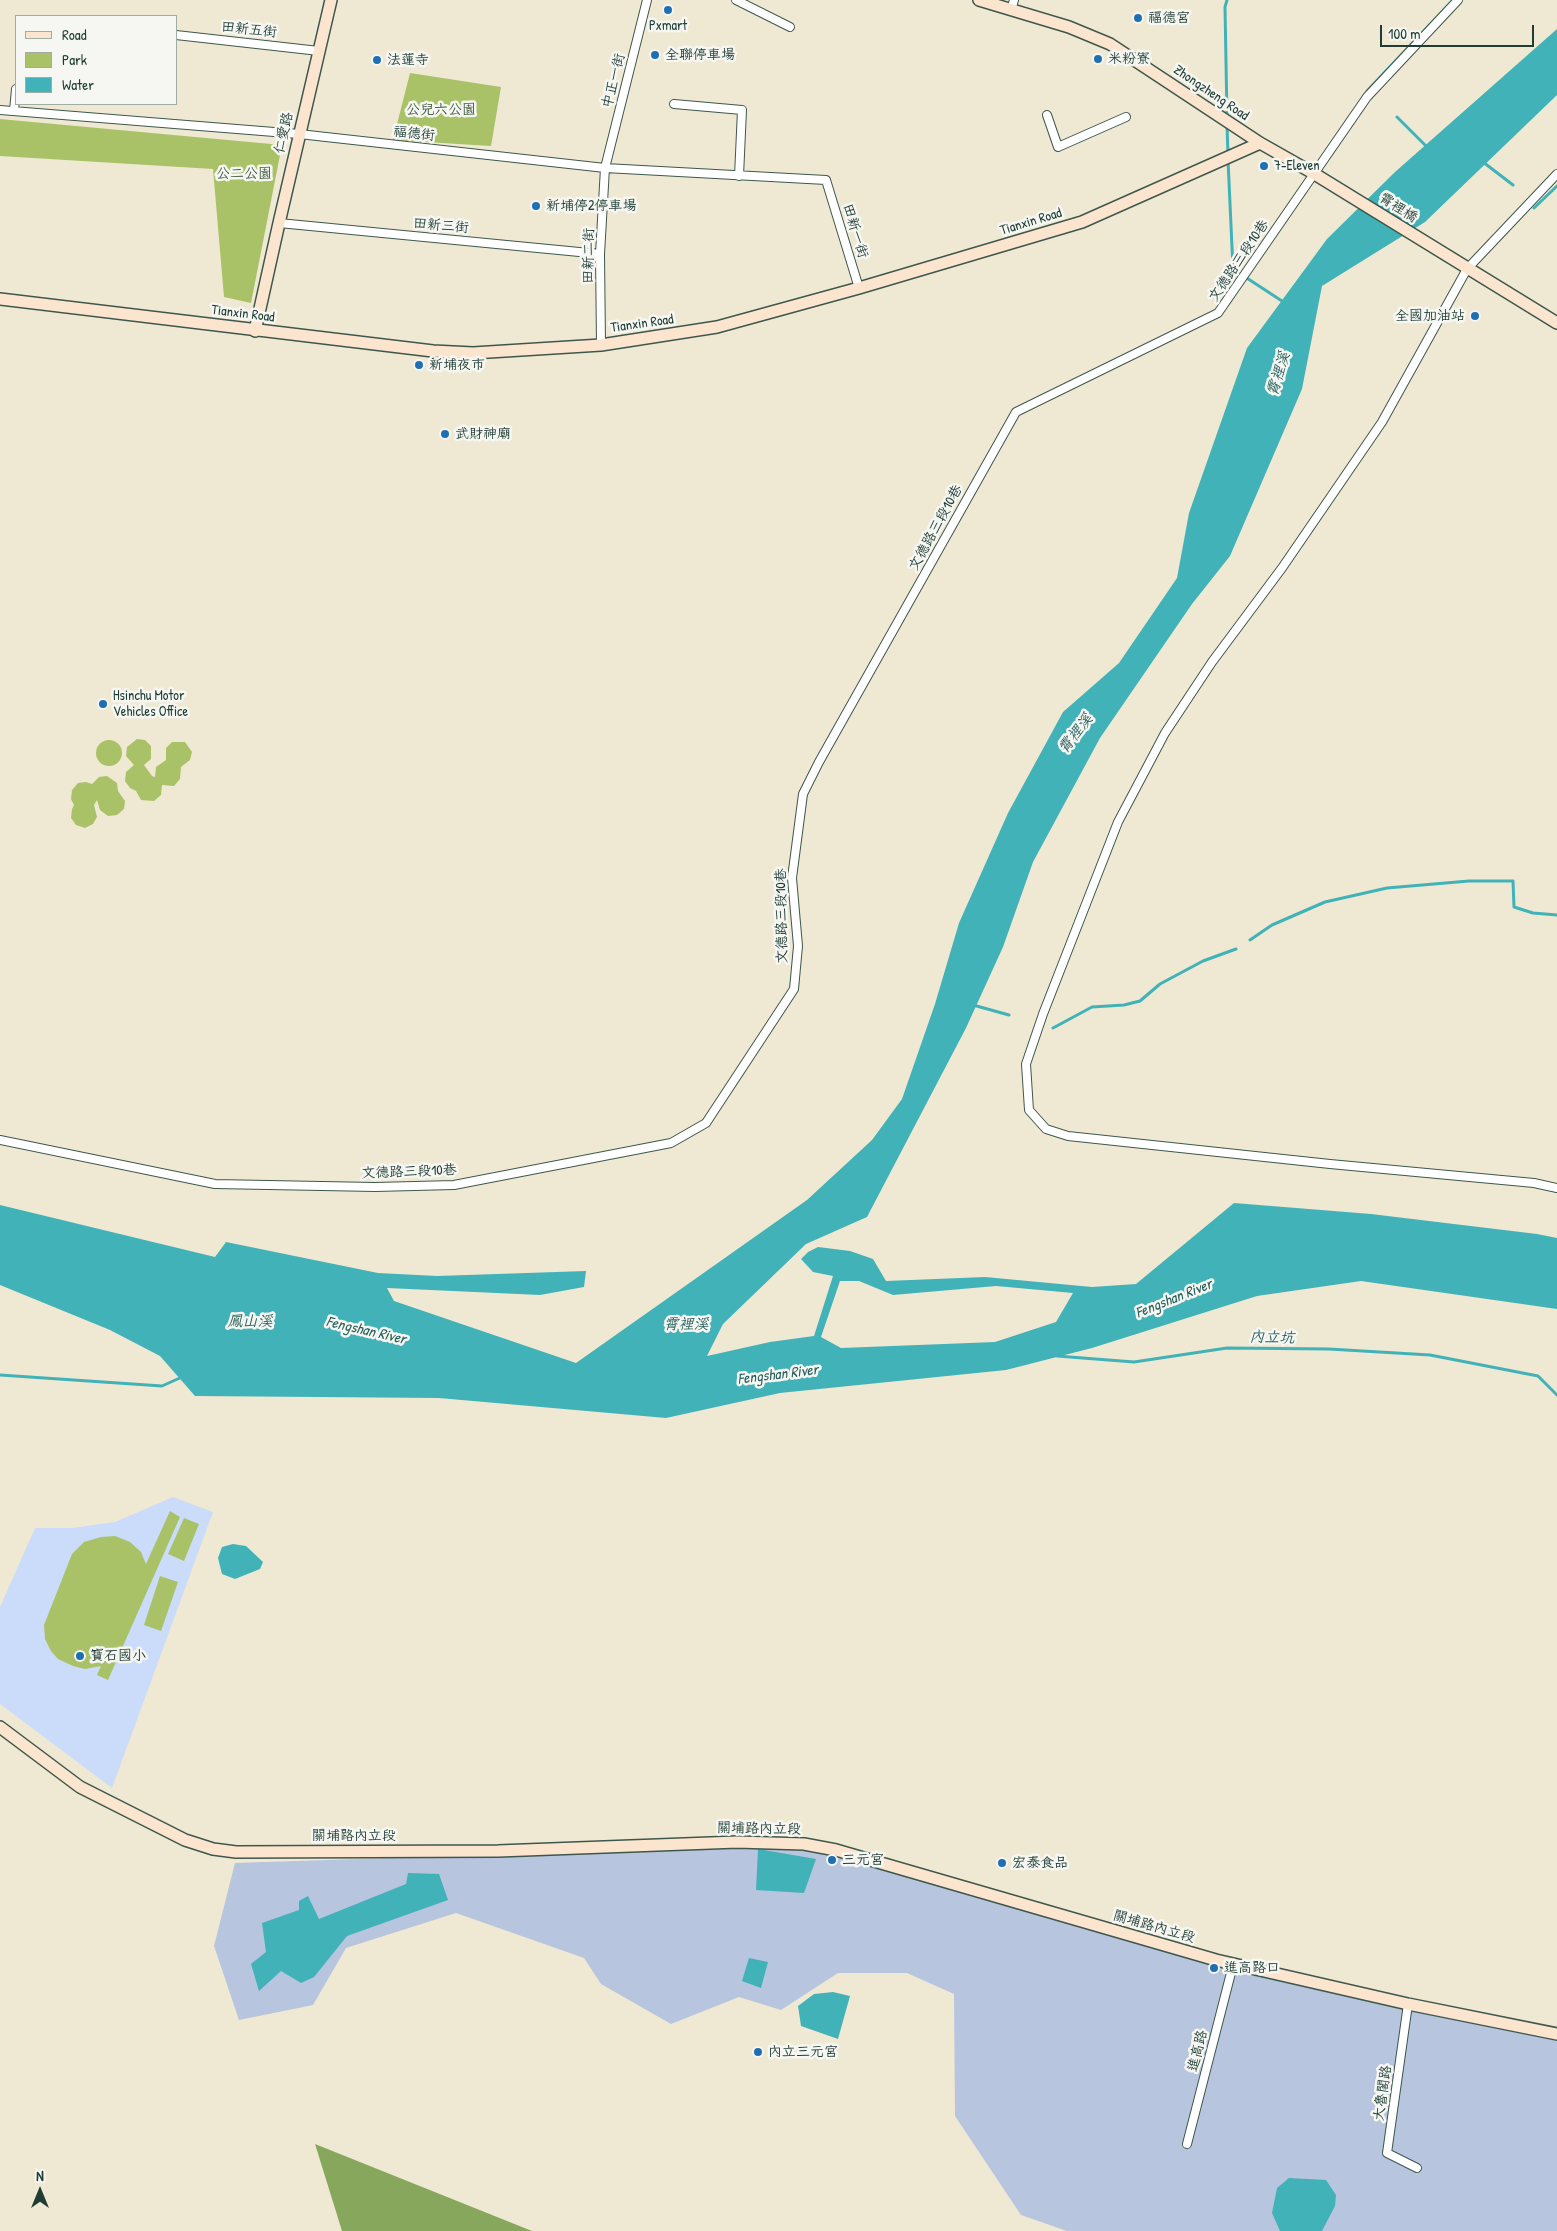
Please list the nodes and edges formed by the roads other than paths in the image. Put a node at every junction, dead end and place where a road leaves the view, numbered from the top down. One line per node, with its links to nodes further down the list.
1 (332, 0): 9 (main road, 仁愛路)
2 (647, 0): 18 (street, 中正一街)
3 (736, 0): 7 (street)
4 (979, 0): 6 (main road, Zhongzheng Road)
5 (1458, 0): 19 (street, 文德路三段10巷)
6 (1013, 5): 17 (main road, Zhongzheng Road)
7 (790, 28)
8 (178, 34): 9 (street, 田新五街)
9 (319, 51): 16 (main road, 仁愛路)
10 (15, 100): 13 (street)
11 (674, 104): 21 (street)
12 (0, 110): 13 (street, 福德街)
13 (14, 111): 16 (street, 福德街)
14 (1047, 115): 15 (street)
15 (1126, 117)
16 (299, 134): 18 (street, 福德街); 23 (main road, 仁愛路)
17 (1260, 143): 19 (main road, Zhongzheng Road); 26 (main road, Tianxin Road)
18 (605, 168): 21 (street, 福德街); 24 (street, 田新二街)
19 (1313, 173): 25 (main road, 霄裡橋); 31 (street, 文德路三段10巷)
20 (1557, 174): 25 (street)
21 (739, 176): 22 (street, 福德街)
22 (826, 180): 26 (street, 田新一街)
23 (279, 223): 24 (street, 田新三街); 29 (main road, 仁愛路)
24 (600, 254): 30 (street, 田新二街)
25 (1467, 269): 28 (main road, 霄裡橋); 32 (street)
26 (859, 288): 30 (main road, Tianxin Road)
27 (0, 299): 29 (main road, Tianxin Road)
28 (1557, 324)
29 (256, 331): 30 (main road, Tianxin Road)
30 (601, 345)
31 (0, 1140)
32 (1557, 1188)
33 (0, 1727): 34 (main road, 關埔路內立段)
34 (1233, 1965): 35 (main road, 關埔路內立段); 37 (street, 進高路)
35 (1408, 2004): 36 (main road, 關埔路內立段); 38 (street, 大魯閣路)
36 (1557, 2034)
37 (1187, 2144)
38 (1417, 2168)

